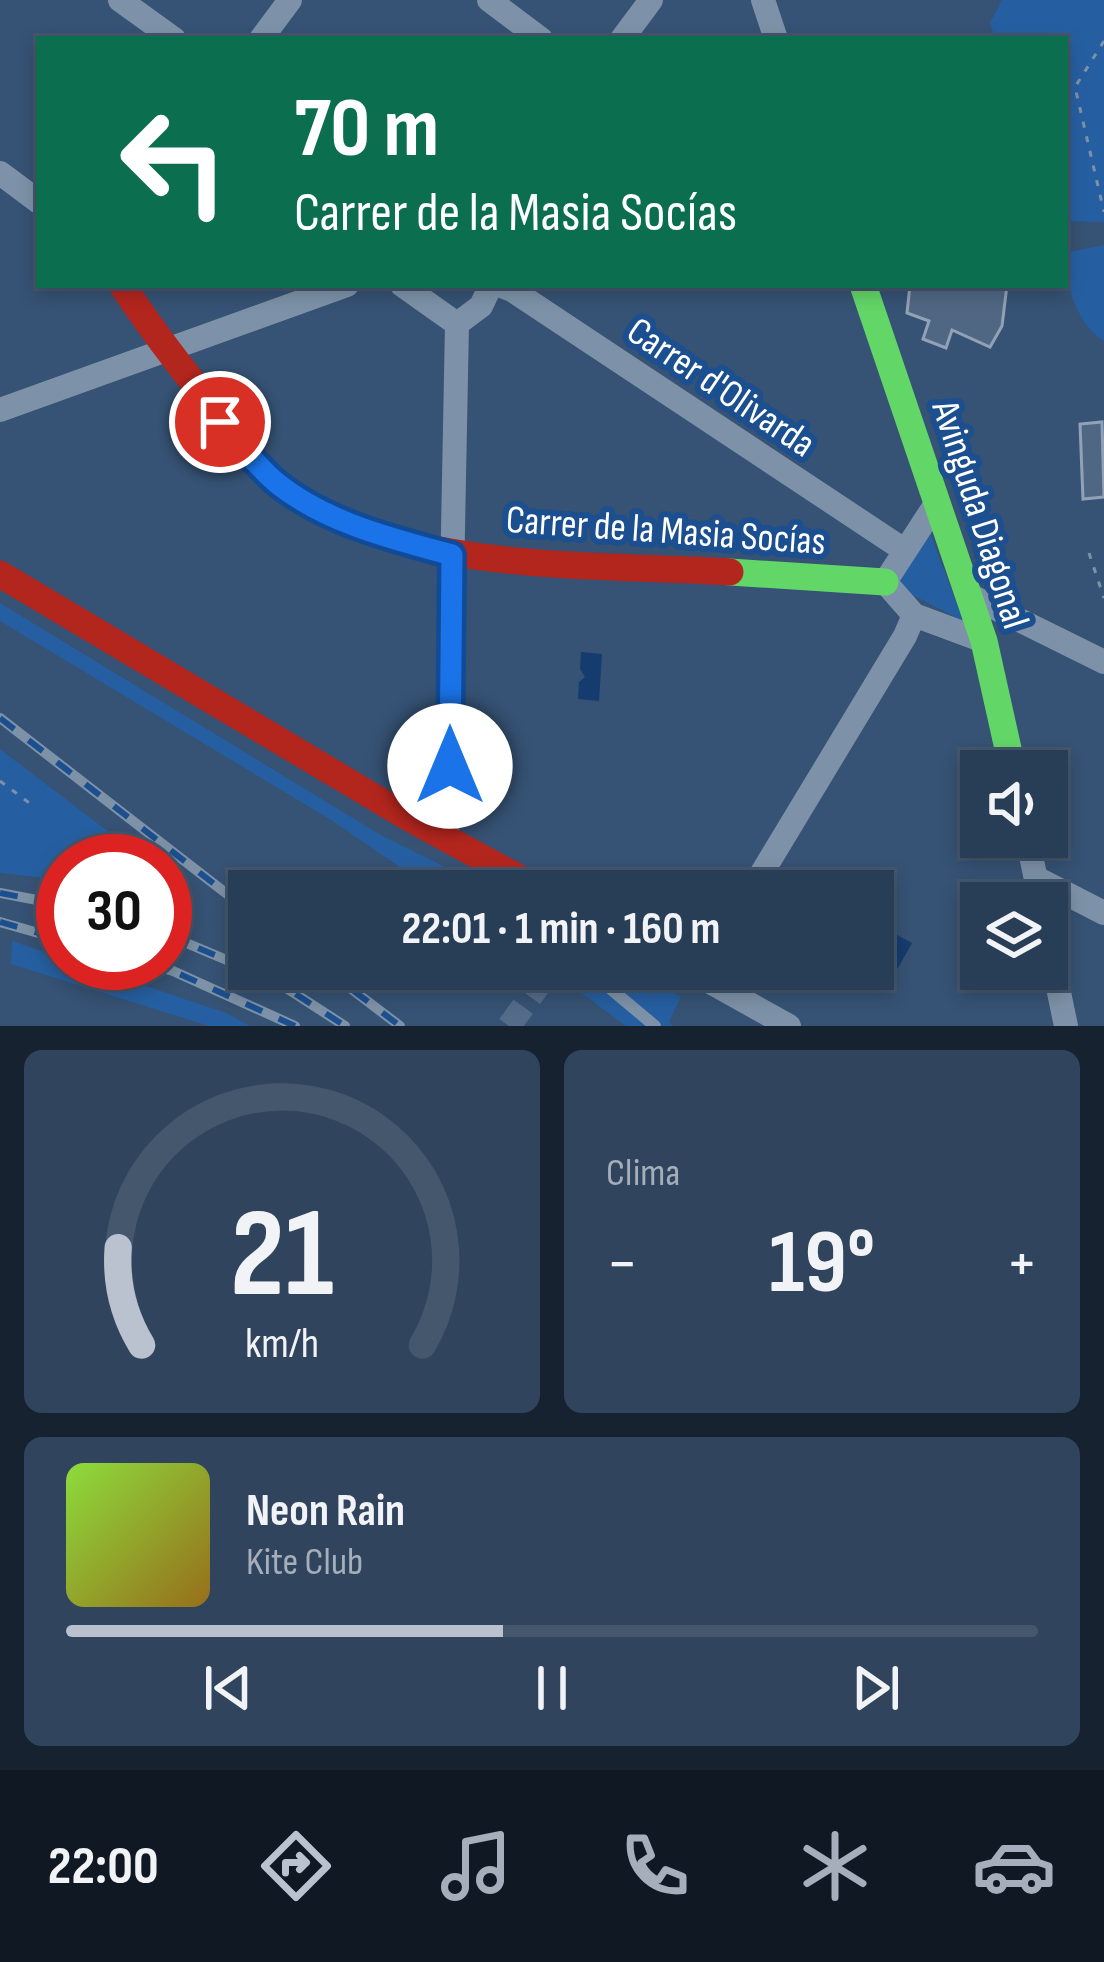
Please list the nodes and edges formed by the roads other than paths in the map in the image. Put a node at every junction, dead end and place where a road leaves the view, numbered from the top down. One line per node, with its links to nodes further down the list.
1 (120, 0): 6 (street)
2 (290, 0): 7 (street)
3 (489, 0): 8 (street)
4 (651, 0): 9 (street)
5 (763, 0): 10 (street)
6 (170, 36)
7 (263, 36)
8 (537, 36)
9 (624, 36)
10 (775, 36)
11 (0, 173): 12 (street)
12 (36, 200)
13 (124, 288): 20 (street, Carrer de la Masia Socías)
14 (339, 288): 20 (street)
15 (406, 288): 19 (street)
16 (493, 288): 19 (street)
17 (505, 288): 23 (street, Carrer d'Olivarda)
18 (863, 288): 22 (street, Avinguda Diagonal)
19 (457, 325): 24 (street)
20 (166, 350): 21 (street); 24 (street, Carrer de la Masia Socías)
21 (0, 410)
22 (937, 502): 23 (street); 27 (street, Avinguda Diagonal)
23 (904, 550): 26 (street)
24 (452, 555): 26 (street, Carrer de la Masia Socías); 32 (street)
25 (0, 574): 32 (street)
26 (885, 582): 28 (street)
27 (969, 595): 29 (street, Avinguda Diagonal); 30 (street)
28 (914, 615): 29 (street); 34 (street)
29 (984, 641): 31 (street, Avinguda Diagonal)
30 (1104, 662)
31 (1008, 750)
32 (447, 838): 33 (street)
33 (505, 870)
34 (764, 870)
35 (1068, 901): 36 (street)
36 (1104, 913)
37 (615, 990): 40 (lane)
38 (728, 990): 41 (street)
39 (1058, 990): 42 (street)
40 (655, 1026)
41 (789, 1026)
42 (1066, 1026)

